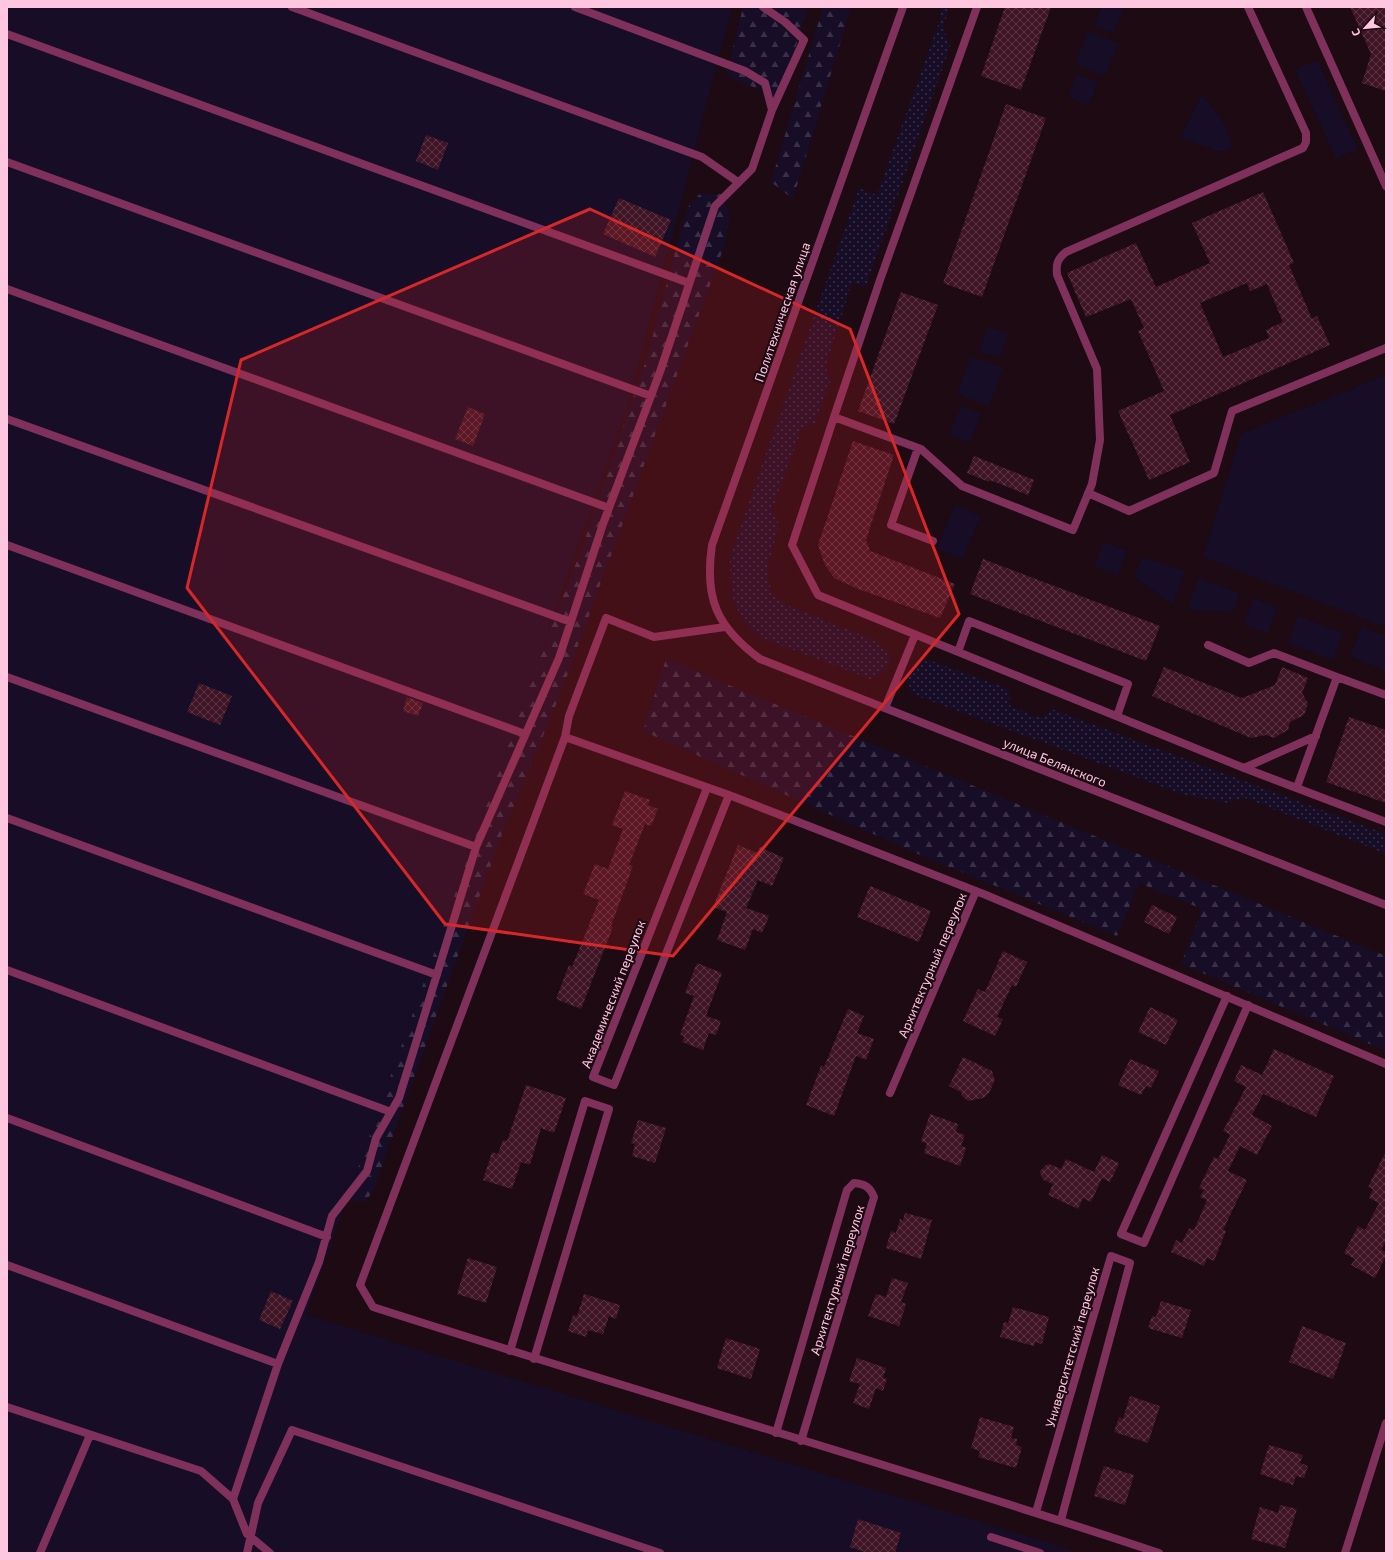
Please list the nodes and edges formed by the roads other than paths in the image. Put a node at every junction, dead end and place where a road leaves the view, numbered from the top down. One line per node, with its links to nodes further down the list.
1 (292, 7): 11 (street)
2 (575, 7): 9 (street)
3 (763, 7): 9 (street)
4 (903, 7): 25 (street, Политехническая улица)
5 (977, 7): 17 (street)
6 (1248, 7): 20 (street)
7 (1306, 7): 12 (street)
8 (7, 34): 13 (street)
9 (772, 110): 11 (street)
10 (7, 162): 16 (street)
11 (738, 182): 13 (street)
12 (1386, 186)
13 (689, 283): 16 (street)
14 (7, 289): 21 (street)
15 (1386, 348): 20 (street)
16 (651, 396): 21 (street)
17 (834, 417): 19 (street); 26 (street)
18 (7, 419): 24 (street)
19 (918, 448): 20 (street); 22 (street)
20 (1088, 493)
21 (609, 508): 24 (street)
22 (933, 541)
23 (7, 545): 34 (street)
24 (571, 622): 34 (street)
25 (725, 627): 32 (street, улица Белянского); 36 (street)
26 (915, 635): 28 (street); 32 (street)
27 (1208, 645): 30 (street)
28 (958, 652): 33 (street); 33 (street)
29 (7, 677): 43 (street)
30 (1337, 677): 31 (street); 35 (street)
31 (1386, 695)
32 (885, 708): 45 (street, улица Белянского)
33 (1117, 716): 37 (street)
34 (525, 734): 43 (street)
35 (1316, 736): 37 (street); 38 (street)
36 (565, 738): 39 (street); 56 (street)
37 (1244, 768): 38 (street)
38 (1297, 787): 42 (street)
39 (707, 788): 40 (street); 40 (street, Академический переулок)
40 (729, 795): 44 (street)
41 (7, 818): 47 (street)
42 (1386, 822)
43 (476, 847): 47 (street)
44 (976, 891): 48 (street); 51 (street, Архитектурный переулок)
45 (1386, 905)
46 (7, 970): 52 (street)
47 (437, 975): 52 (street)
48 (1226, 996): 49 (street); 49 (street)
49 (1248, 1005): 50 (street)
50 (1386, 1064)
51 (890, 1093)
52 (390, 1112): 54 (street)
53 (7, 1118): 54 (street)
54 (326, 1237): 58 (street)
55 (7, 1265): 58 (street)
56 (510, 1351): 57 (street); 57 (street)
57 (534, 1359): 61 (street)
58 (278, 1364): 64 (street)
59 (7, 1407): 62 (street)
60 (1386, 1423): 75 (street)
61 (776, 1433): 63 (street); 63 (street, Архитектурный переулок)
62 (90, 1435): 64 (street); 69 (street)
63 (801, 1441): 65 (street)
64 (233, 1499): 68 (street)
65 (1036, 1512): 66 (street); 66 (street, Университетский переулок)
66 (1061, 1520): 74 (street)
67 (991, 1537): 73 (street)
68 (251, 1538): 70 (street); 71 (street); 72 (street)
69 (40, 1553)
70 (247, 1553)
71 (270, 1553)
72 (660, 1553)
73 (1040, 1553)
74 (1159, 1553)
75 (1345, 1553)

